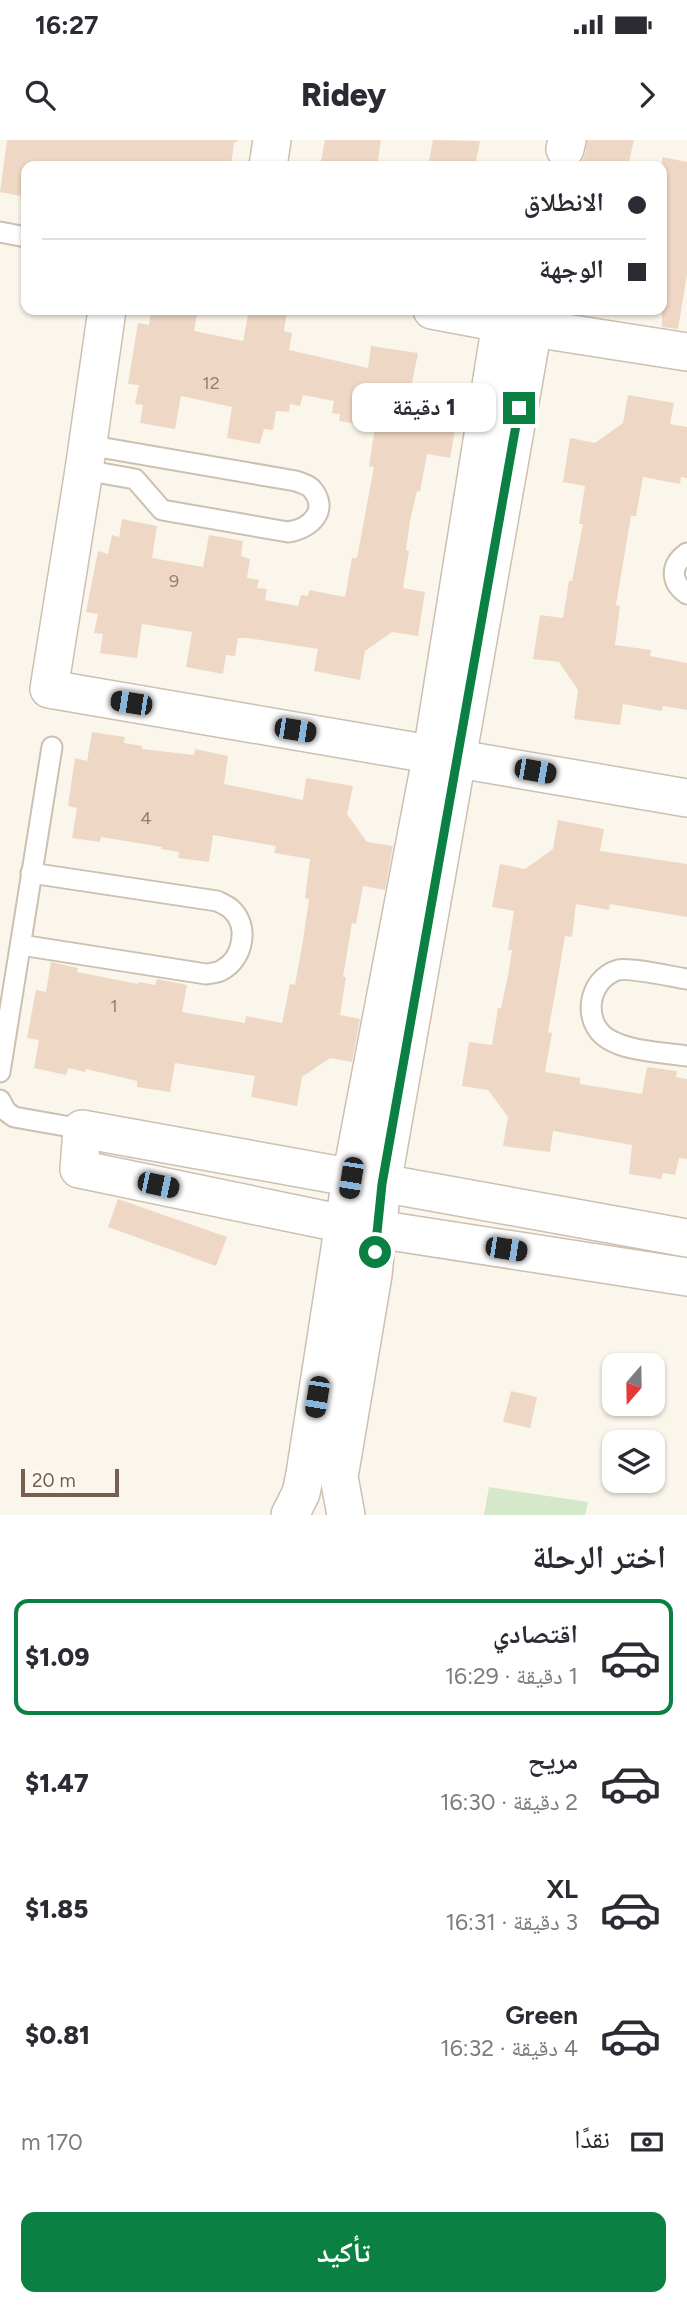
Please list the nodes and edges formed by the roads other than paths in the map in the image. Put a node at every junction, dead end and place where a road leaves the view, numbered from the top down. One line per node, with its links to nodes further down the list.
1 (272, 140): 2 (street)
2 (269, 161)
3 (0, 232): 4 (lane)
4 (21, 236)
5 (106, 315): 9 (street)
6 (460, 315): 7 (street)
7 (517, 325): 8 (street); 13 (street)
8 (687, 352)
9 (86, 458): 9 (lane); 13 (street)
10 (687, 553): 11 (lane)
11 (687, 594)
12 (52, 747): 15 (lane)
13 (445, 755): 14 (street); 22 (street)
14 (687, 798)
15 (32, 873): 16 (lane); 16 (lane)
16 (21, 945): 19 (lane)
17 (687, 979): 18 (lane)
18 (687, 1056)
19 (0, 1072)
20 (0, 1100): 21 (lane)
21 (82, 1129): 22 (street); 23 (street)
22 (366, 1181): 23 (street); 24 (street)
23 (361, 1226): 25 (street); 26 (street); 27 (street)
24 (687, 1238)
25 (687, 1277)
26 (290, 1515)
27 (346, 1515)

